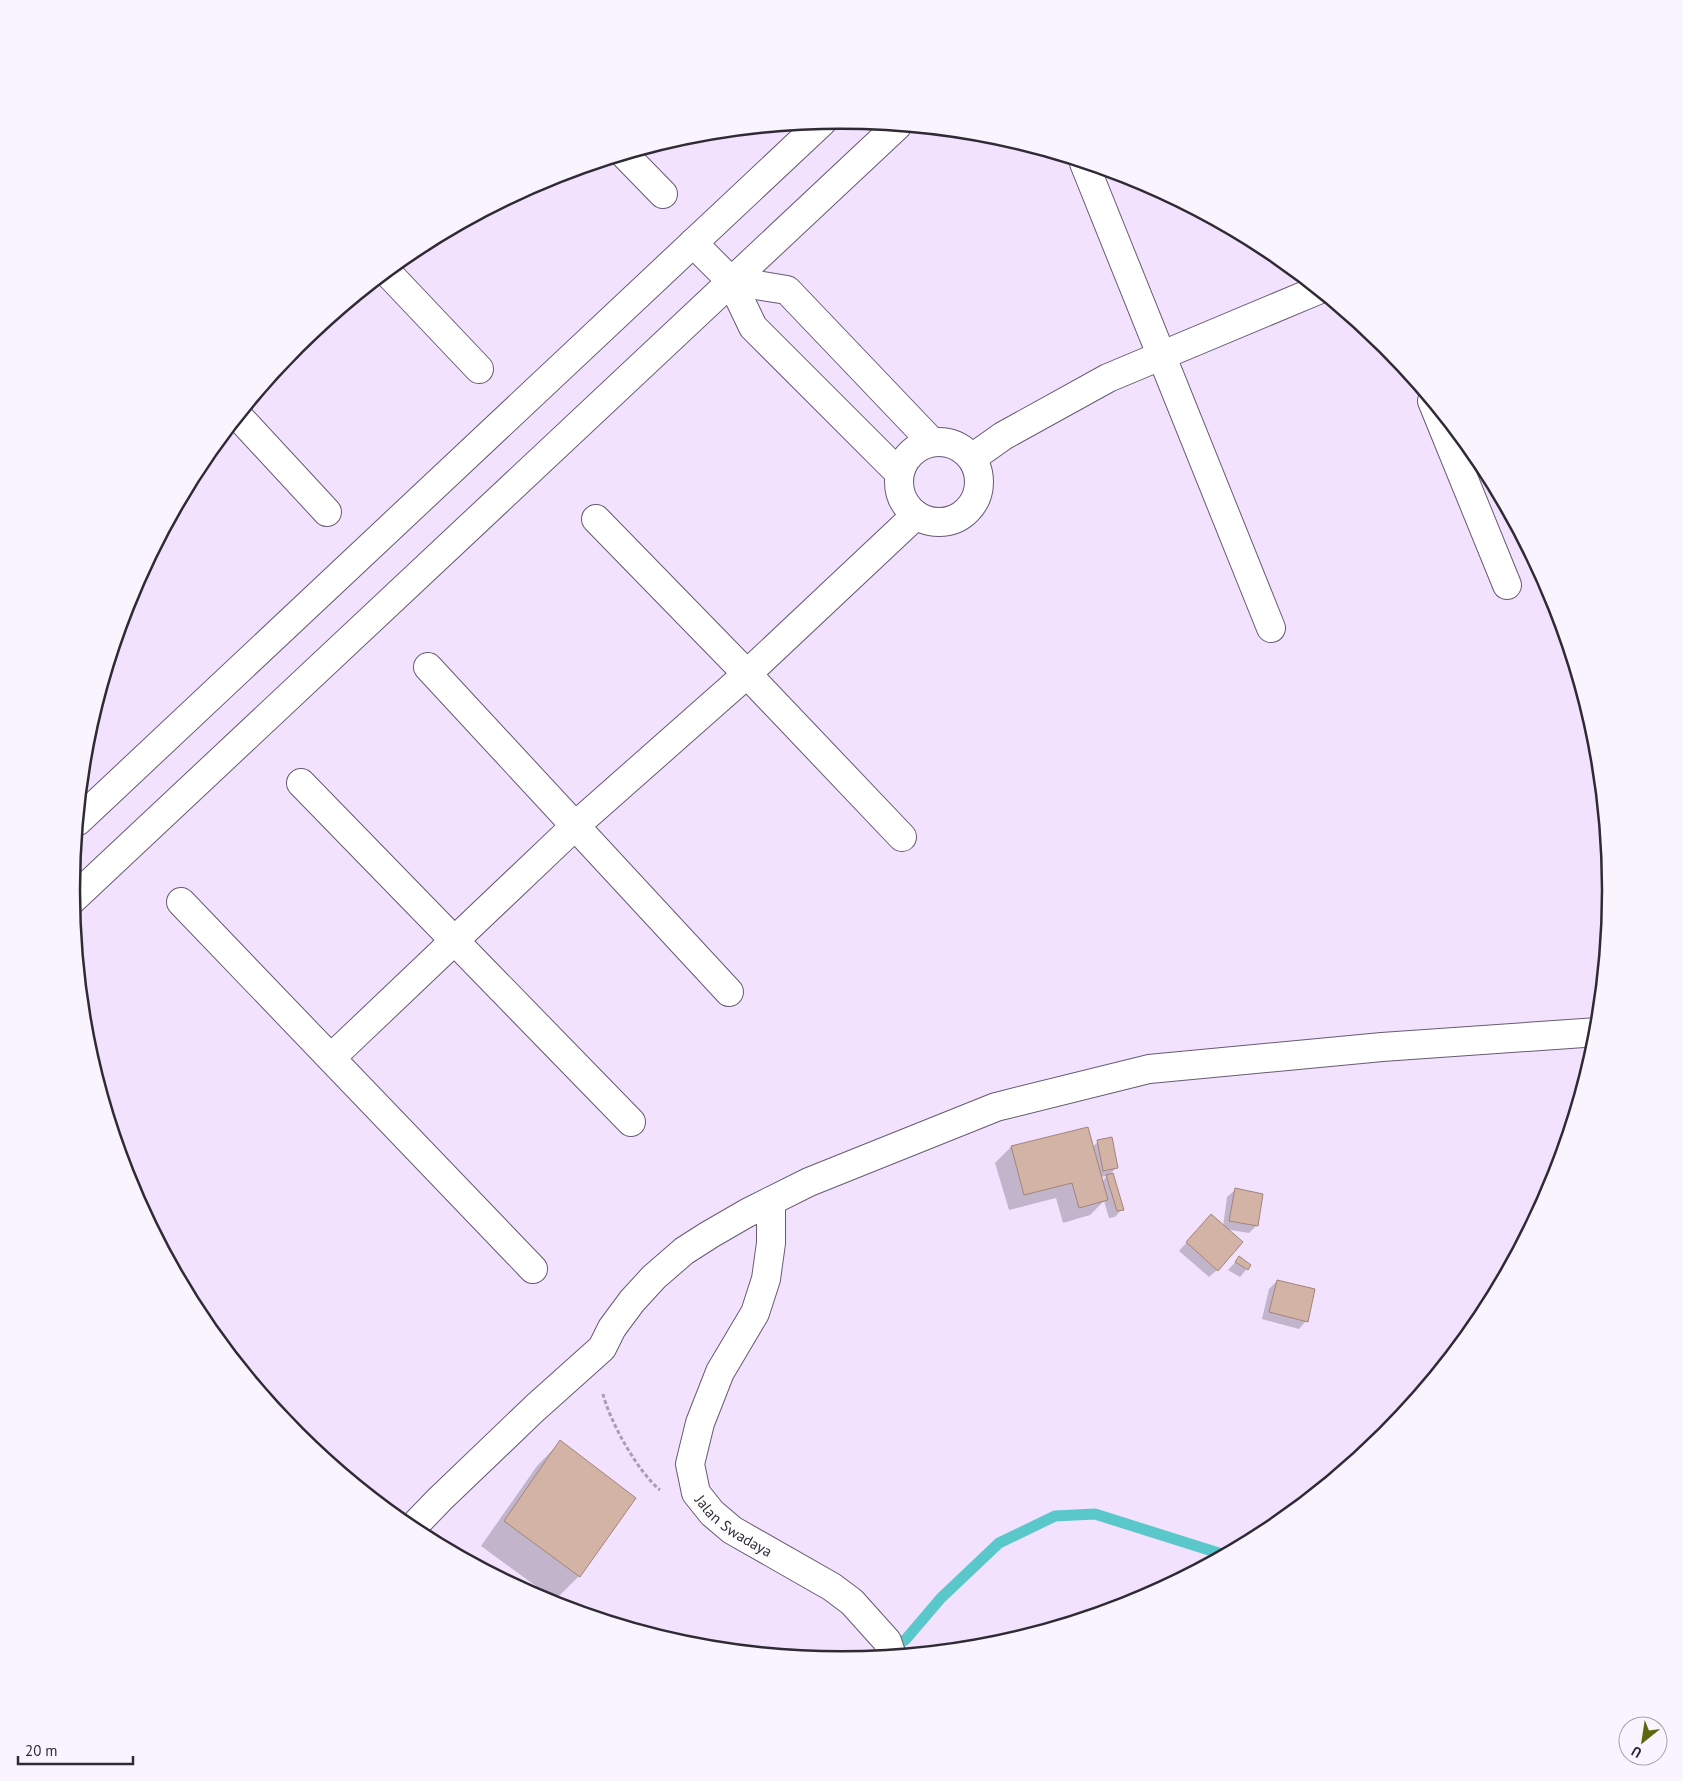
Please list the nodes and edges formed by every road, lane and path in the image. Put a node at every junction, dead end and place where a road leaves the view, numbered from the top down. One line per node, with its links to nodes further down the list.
1 (813, 130): 6 (street)
2 (891, 131): 8 (street)
3 (629, 159): 5 (street)
4 (1087, 169): 10 (street)
5 (663, 194)
6 (693, 243): 8 (street); 25 (street)
7 (391, 276): 11 (street)
8 (731, 281): 14 (street); 16 (street); 28 (street)
9 (1313, 292): 10 (street)
10 (1162, 356): 15 (street); 21 (street)
11 (479, 369)
12 (1439, 419): 20 (street)
13 (242, 421): 17 (street)
14 (932, 442): 15 (street); 16 (street)
15 (972, 458): 18 (street)
16 (900, 473): 18 (street)
17 (327, 512)
18 (916, 515): 23 (street)
19 (596, 519): 23 (street)
20 (1507, 586)
21 (1271, 628)
22 (428, 667): 26 (street)
23 (747, 674): 26 (street); 27 (street)
24 (300, 783): 30 (street)
25 (85, 815)
26 (575, 826): 30 (street); 31 (street)
27 (902, 838)
28 (80, 892)
29 (181, 902): 33 (street)
30 (454, 940): 33 (street); 34 (street)
31 (729, 992)
32 (1589, 1033): 35 (street)
33 (330, 1058): 36 (street)
34 (630, 1122)
35 (771, 1201): 37 (street); 40 (street, Jalan Swadaya)
36 (533, 1269)
37 (602, 1348): 38 (path); 39 (street)
38 (661, 1491)
39 (417, 1523)
40 (889, 1648)

